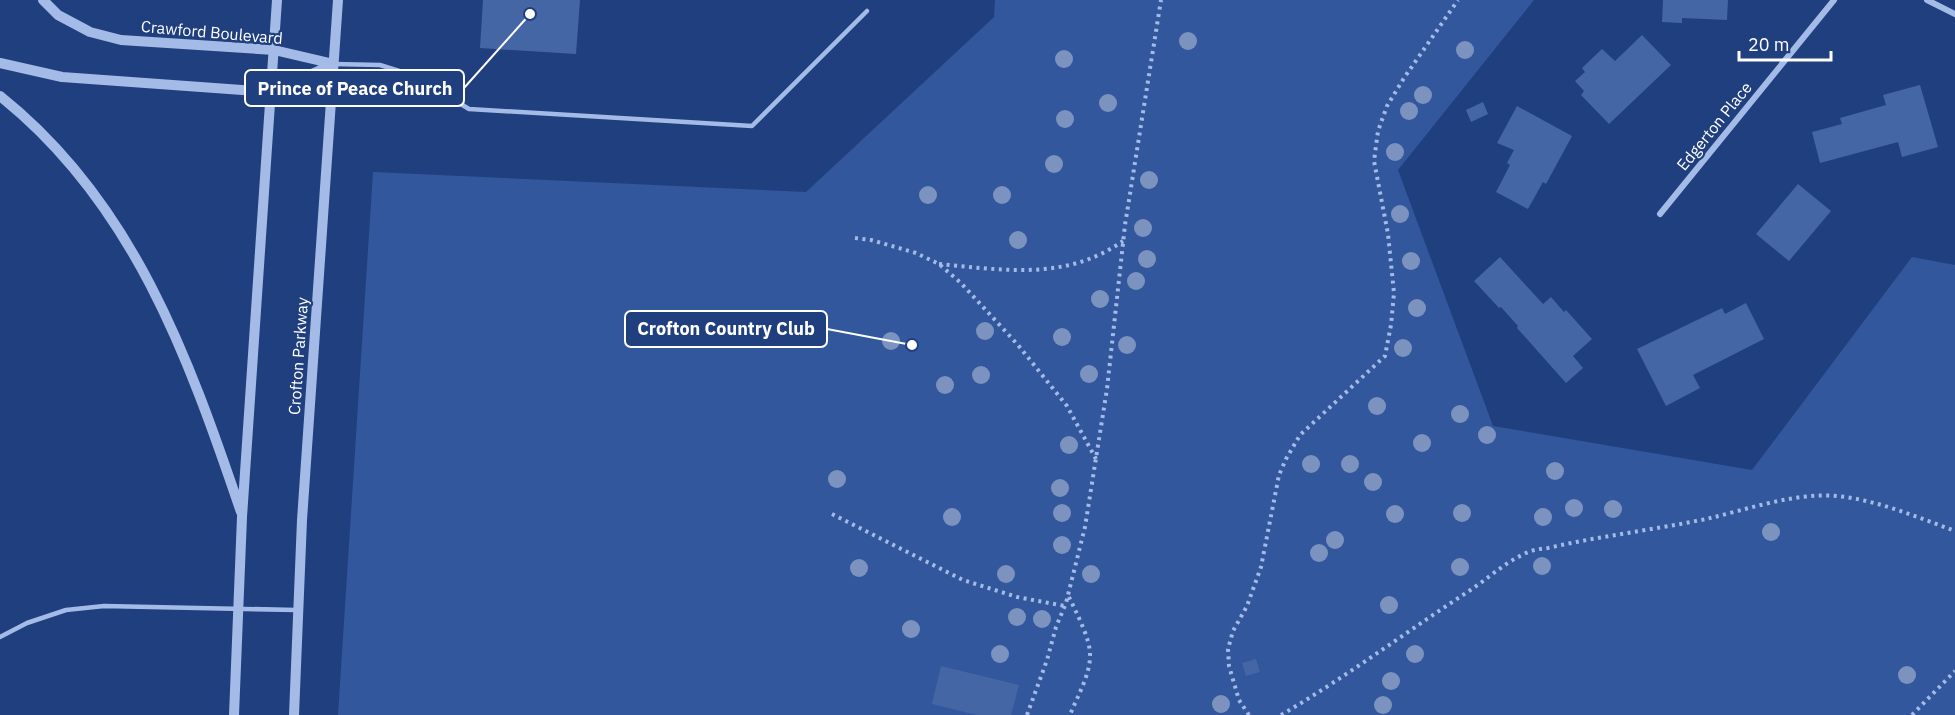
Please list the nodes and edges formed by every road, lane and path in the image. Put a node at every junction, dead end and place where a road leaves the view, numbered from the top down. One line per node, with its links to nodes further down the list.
1 (43, 0): 10 (street, Crawford Boulevard)
2 (277, 0): 10 (street)
3 (338, 0): 12 (street, Crofton Parkway)
4 (1161, 0): 17 (path)
5 (1458, 0): 33 (path)
6 (1834, 0): 15 (street, Edgerton Place)
7 (1927, 0): 9 (street)
8 (867, 11): 12 (lane)
9 (1955, 14)
10 (274, 50): 12 (street, Crawford Boulevard); 13 (street)
11 (0, 63): 13 (street)
12 (334, 64): 13 (street); 26 (street, Crofton Parkway)
13 (271, 92): 21 (street)
14 (0, 96): 21 (street)
15 (1660, 214)
16 (855, 238): 18 (path)
17 (1123, 241): 18 (path); 19 (path)
18 (939, 264): 19 (path)
19 (1097, 460): 23 (path)
20 (832, 514): 24 (path)
21 (242, 517): 25 (street)
22 (1955, 531): 34 (path)
23 (1068, 596): 24 (path); 32 (path)
24 (1065, 606): 31 (path)
25 (240, 608): 26 (lane); 27 (lane); 29 (street)
26 (299, 610): 30 (street, Crofton Parkway)
27 (0, 637)
28 (1955, 671): 35 (path)
29 (234, 715)
30 (294, 715)
31 (1027, 715)
32 (1070, 715)
33 (1249, 715)
34 (1281, 715)
35 (1912, 715)

